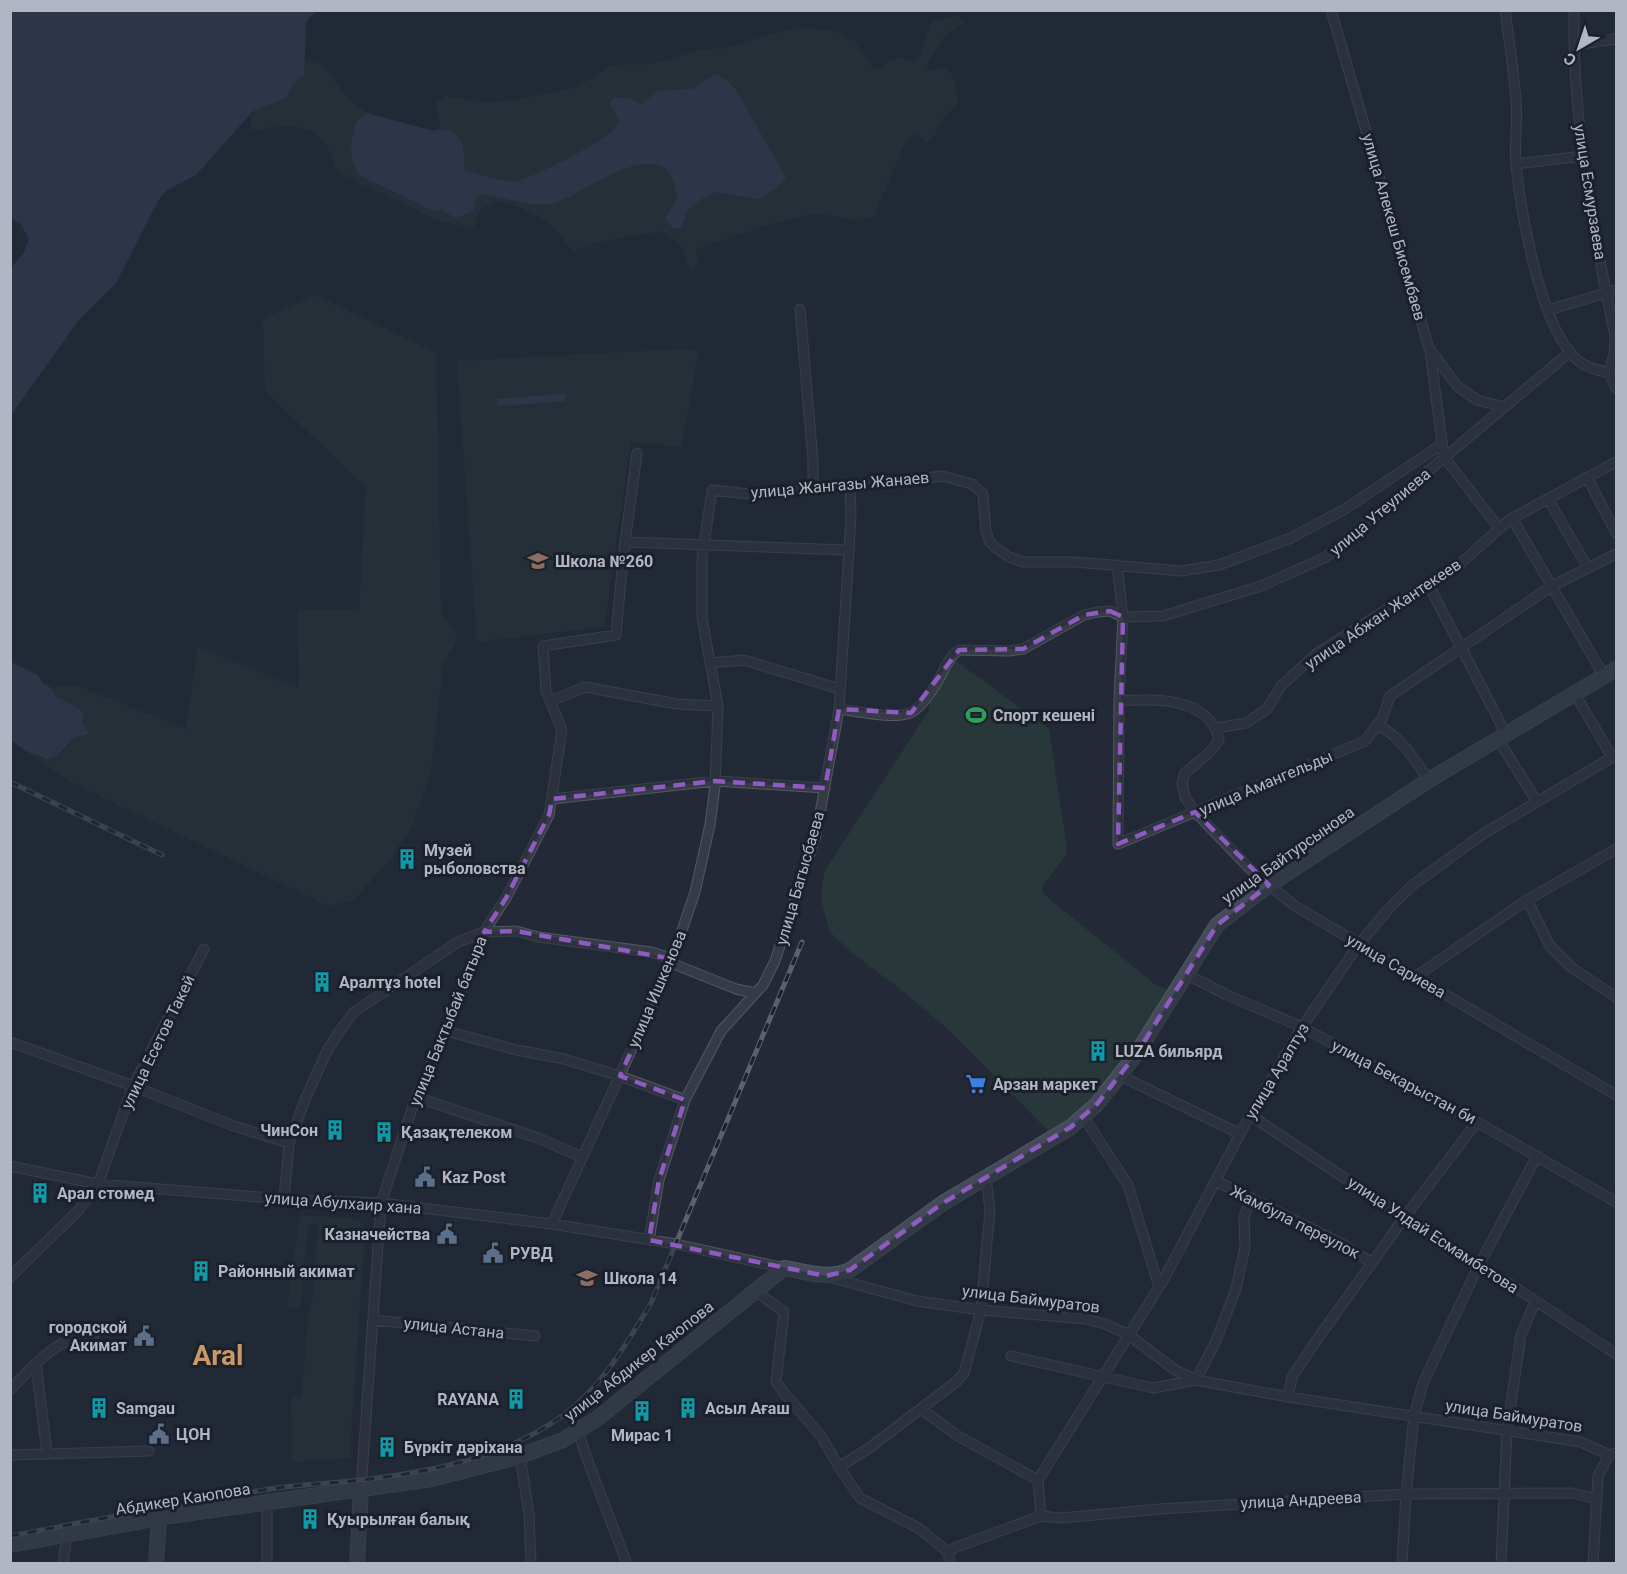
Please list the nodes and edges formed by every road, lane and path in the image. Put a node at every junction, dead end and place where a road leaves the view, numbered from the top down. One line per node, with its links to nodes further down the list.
1 (1331, 10): 12 (street, улица Алекеш Бисембаев)
2 (1505, 10): 7 (street)
3 (1574, 10): 5 (street, улица Есмурзаева)
4 (1617, 39): 5 (street)
5 (1574, 45): 6 (street, улица Есмурзаева)
6 (1583, 156): 7 (street); 9 (street, улица Есмурзаева)
7 (1516, 164): 11 (street)
8 (1617, 290): 9 (street)
9 (1606, 294): 11 (street); 14 (street, улица Есмурзаева)
10 (800, 309): 24 (street)
11 (1548, 310): 13 (street)
12 (1429, 348): 16 (street, улица Алекеш Бисембаев); 17 (street)
13 (1570, 352): 14 (street); 16 (street, улица Утеулиева)
14 (1609, 373): 15 (street)
15 (1617, 388)
16 (1505, 406): 19 (street, улица Утеулиева)
17 (1442, 444): 19 (street); 33 (street)
18 (637, 453): 29 (street, улица Бактыбай батыра)
19 (1444, 457): 27 (street); 37 (street, улица Утеулиева)
20 (1617, 462): 21 (street, улица Абжан Жантекеев)
21 (1587, 477): 25 (street, улица Абжан Жантекеев); 28 (street)
22 (850, 486): 24 (street, улица Жангазы Жанаев); 31 (street, улица Багысбаева); 33 (street, улица Жангазы Жанаев)
23 (712, 490): 24 (street, улица Жангазы Жанаев); 30 (street, улица Ишкенова)
24 (813, 490)
25 (1548, 499): 26 (street, улица Абжан Жантекеев); 34 (street)
26 (1512, 518): 27 (street, улица Абжан Жантекеев); 36 (street)
27 (1499, 528): 35 (street, улица Абжан Жантекеев)
28 (1617, 533)
29 (626, 542): 30 (street); 43 (street, улица Бактыбай батыра)
30 (704, 546): 31 (street); 39 (street, улица Ишкенова)
31 (848, 550): 41 (street, улица Багысбаева)
32 (1617, 554): 34 (street)
33 (1117, 565): 37 (street)
34 (1588, 568): 36 (street)
35 (1428, 584): 38 (street); 48 (street, улица Абжан Жантекеев)
36 (1552, 586): 38 (street); 40 (street)
37 (1123, 617): 44 (street); 46 (street, улица Утеулиева)
38 (1462, 649): 47 (street, улица Амангельды); 49 (street)
39 (711, 663): 41 (street); 45 (street, улица Ишкенова)
40 (1610, 673): 42 (street, улица Байтурсынова)
41 (840, 689): 46 (street, улица Багысбаева)
42 (1575, 694): 49 (street, улица Байтурсынова); 50 (street)
43 (551, 701): 45 (street); 54 (street, улица Бактыбай батыра)
44 (1119, 701): 48 (street); 56 (street, улица Амангельды)
45 (718, 706): 52 (street, улица Ишкенова)
46 (839, 709): 53 (street, улица Багысбаева)
47 (1377, 725): 51 (street); 56 (street, улица Амангельды)
48 (1216, 728): 56 (street, улица Сариева)
49 (1502, 736): 51 (street, улица Байтурсынова); 55 (street)
50 (1614, 756): 55 (street, улица Аралтуз)
51 (1429, 780): 58 (street, улица Байтурсынова)
52 (715, 781): 53 (street); 54 (street); 63 (street, улица Ишкенова)
53 (825, 788): 66 (street, улица Багысбаева)
54 (552, 799): 60 (street, улица Бактыбай батыра)
55 (1537, 802): 61 (street, улица Аралтуз)
56 (1195, 812): 58 (street, улица Сариева)
57 (1617, 849): 59 (street)
58 (1269, 885): 61 (street, улица Сариева); 64 (street, улица Байтурсынова)
59 (1527, 900): 65 (street); 67 (street)
60 (484, 932): 63 (street); 69 (street, улица Бактыбай батыра); 81 (street)
61 (1359, 944): 65 (street, улица Сариева); 68 (street, улица Аралтуз)
62 (204, 949): 73 (street, улица Есетов Такей)
63 (671, 963): 66 (street); 72 (street, улица Ишкенова)
64 (1186, 974): 68 (street, улица Бекарыстан би); 71 (street, улица Байтурсынова)
65 (1415, 977): 74 (street, улица Сариева)
66 (755, 993): 76 (street, улица Багысбаева)
67 (1617, 997)
68 (1302, 1027): 77 (street, улица Аралтуз); 79 (street, улица Бекарыстан би)
69 (446, 1031): 72 (street); 75 (street, улица Бактыбай батыра)
70 (10, 1042): 73 (street)
71 (1119, 1075): 78 (street, улица Байтурсынова); 80 (street)
72 (620, 1076): 76 (street); 83 (street, улица Ишкенова)
73 (133, 1086): 81 (street); 87 (street, улица Есетов Такей)
74 (1617, 1095)
75 (416, 1097): 83 (street); 91 (street, улица Бактыбай батыра)
76 (685, 1100): 94 (street, улица Багысбаева)
77 (1250, 1115): 80 (street, улица Аралтуз); 92 (street, улица Улдай Есмамбетова)
78 (1083, 1116): 85 (street, улица Байтурсынова); 101 (street)
79 (1477, 1122): 82 (street, улица Бекарыстан би); 92 (street)
80 (1240, 1134): 86 (street, улица Аралтуз)
81 (289, 1143): 89 (street)
82 (1537, 1156): 90 (street, улица Бекарыстан би); 97 (street)
83 (582, 1157): 93 (street, улица Ишкенова)
84 (10, 1166): 87 (street, улица Абулхаир хана)
85 (986, 1178): 99 (street, улица Байтурсынова); 104 (street)
86 (1216, 1181): 88 (street, Жамбула переулок); 101 (street, улица Аралтуз)
87 (98, 1184): 89 (street, улица Абулхаир хана); 100 (street, улица Есетов Такей)
88 (1252, 1198): 96 (street, Жамбула переулок); 113 (street)
89 (284, 1199): 91 (street, улица Абулхаир хана)
90 (1617, 1202)
91 (381, 1203): 93 (street, улица Абулхаир хана); 105 (street, улица Бактыбай батыра)
92 (1404, 1218): 96 (street); 97 (street, улица Улдай Есмамбетова)
93 (552, 1224): 94 (street, улица Абулхаир хана)
94 (649, 1240): 95 (street, улица Абулхаир хана)
95 (676, 1244): 98 (street, улица Баймуратов)
96 (1372, 1263): 115 (street)
97 (1478, 1267): 103 (street, улица Улдай Есмамбетова); 117 (street)
98 (784, 1268): 99 (street, улица Баймуратов); 102 (street, улица Абдикер Каюпова)
99 (826, 1276): 104 (street, улица Баймуратов)
100 (10, 1277)
101 (1159, 1287): 106 (street, улица Аралтуз)
102 (755, 1291): 119 (street, улица Абдикер Каюпова); 125 (street)
103 (1535, 1302): 109 (street, улица Улдай Есмамбетова); 118 (street)
104 (981, 1310): 106 (street, улица Баймуратов); 116 (street)
105 (373, 1320): 108 (street, улица Астана); 127 (street, улица Бактыбай батыра)
106 (1129, 1335): 112 (street, улица Аралтуз); 113 (street, улица Баймуратов)
107 (94, 1336): 111 (street)
108 (535, 1336)
109 (1617, 1354)
110 (1011, 1356): 112 (street)
111 (36, 1364): 114 (street); 121 (street)
112 (1103, 1377): 113 (street); 126 (street, улица Аралтуз)
113 (1196, 1380): 115 (street, улица Баймуратов)
114 (10, 1390)
115 (1288, 1397): 117 (street, улица Баймуратов)
116 (921, 1409): 125 (street); 126 (street)
117 (1414, 1416): 118 (street, улица Баймуратов); 128 (street)
118 (1507, 1430): 122 (street, улица Баймуратов); 129 (street)
119 (578, 1431): 124 (street, улица Абдикер Каюпова); 142 (street)
120 (149, 1451): 121 (street)
121 (47, 1453): 123 (street)
122 (1613, 1454): 130 (street)
123 (10, 1455)
124 (520, 1456): 127 (street, улица Абдикер Каюпова); 141 (street)
125 (839, 1467): 136 (street)
126 (1038, 1480): 132 (street)
127 (361, 1489): 131 (street, Абдикер Каюпова); 140 (street)
128 (1406, 1494): 129 (street, улица Андреева); 132 (street, улица Андреева); 144 (street)
129 (1504, 1494): 130 (street, улица Андреева); 145 (street)
130 (1597, 1499): 146 (street)
131 (267, 1503): 133 (street, Абдикер Каюпова); 139 (street)
132 (1041, 1516): 136 (street)
133 (159, 1518): 134 (street, Абдикер Каюпова); 138 (street)
134 (67, 1534): 135 (street, Абдикер Каюпова); 137 (street)
135 (10, 1545)
136 (950, 1553): 143 (street)
137 (63, 1563)
138 (156, 1563)
139 (267, 1563)
140 (357, 1563)
141 (531, 1563)
142 (627, 1563)
143 (949, 1563)
144 (1402, 1563)
145 (1502, 1563)
146 (1593, 1563)

